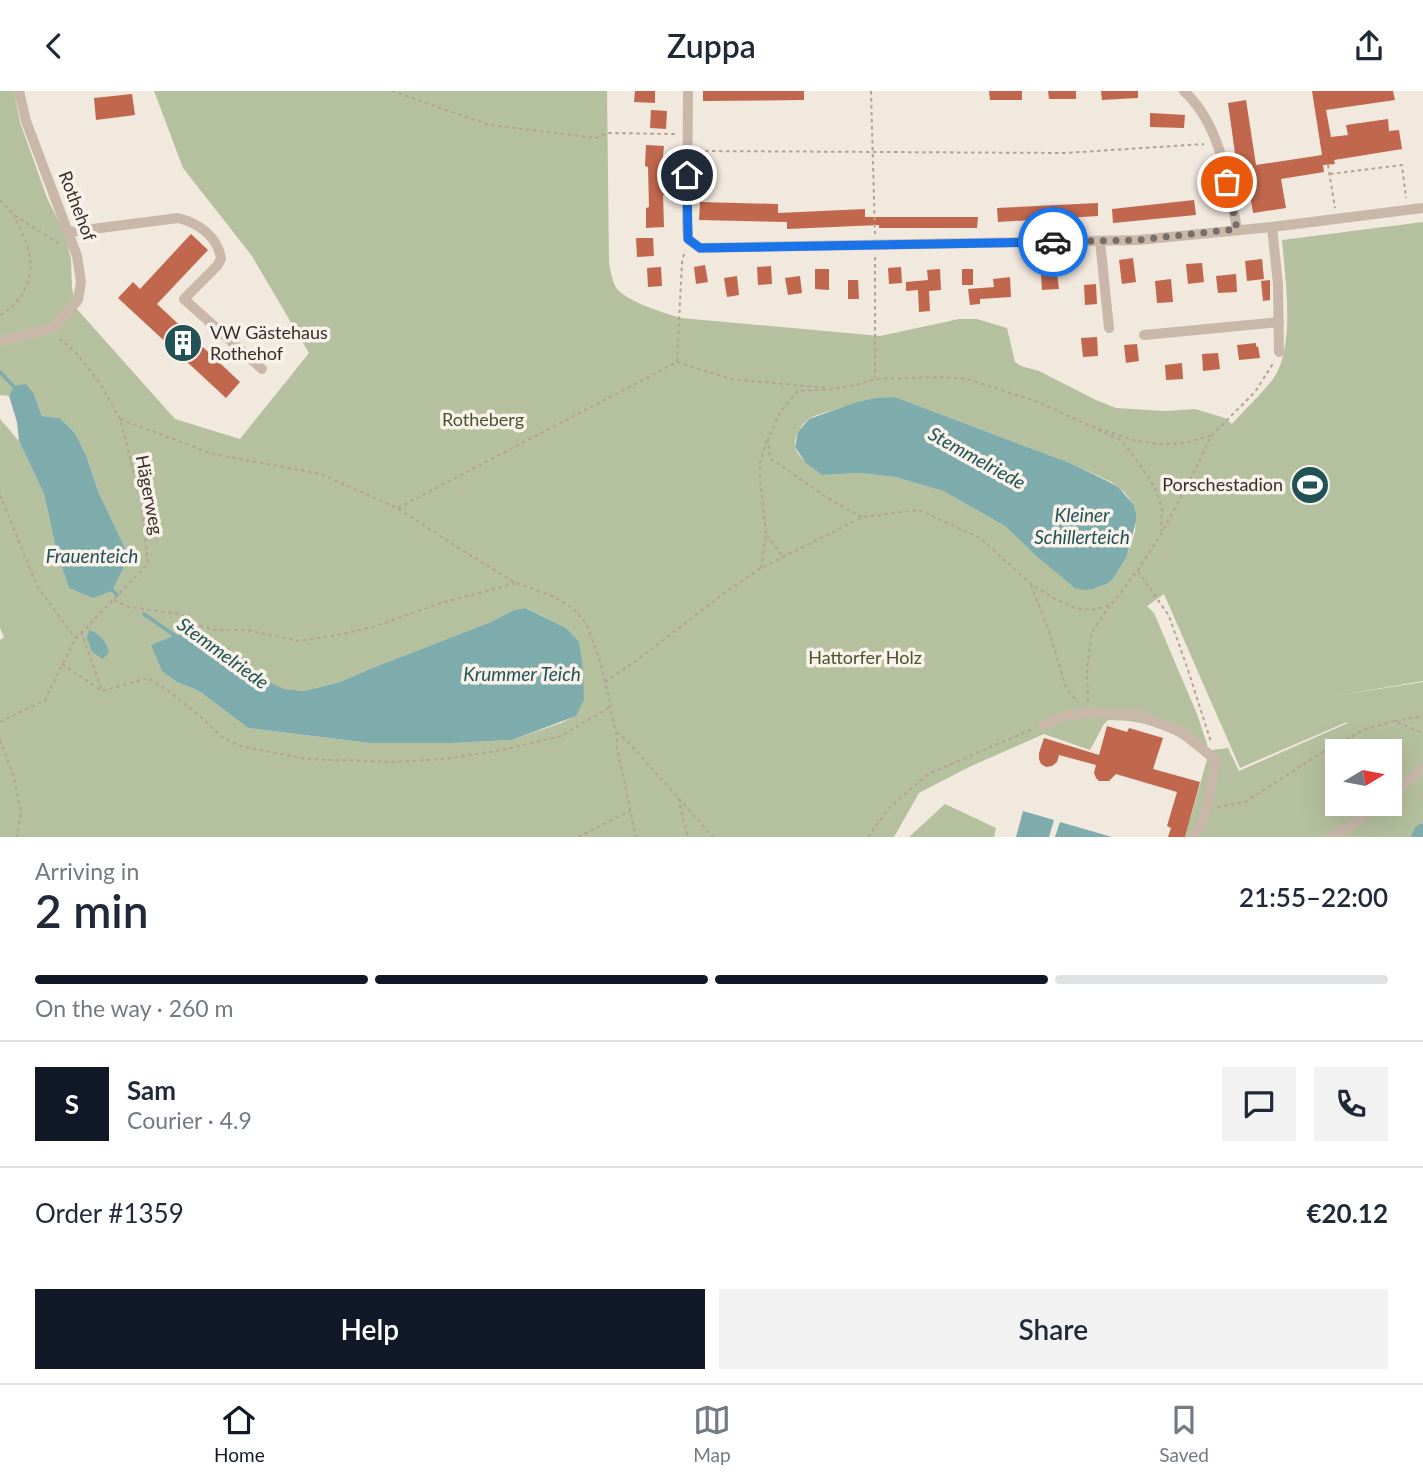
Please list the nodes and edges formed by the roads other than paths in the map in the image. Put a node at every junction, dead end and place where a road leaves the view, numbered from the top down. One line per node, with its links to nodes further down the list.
1 (19, 91): 7 (street, Rothehof)
2 (688, 91): 8 (street)
3 (1184, 91): 6 (street)
4 (1423, 208): 5 (street)
5 (1272, 227): 6 (street); 9 (street)
6 (1237, 229): 8 (street)
7 (69, 232): 12 (street, Rothehof); 14 (street)
8 (1100, 241): 10 (street)
9 (1279, 322): 11 (street); 13 (street)
10 (1109, 328)
11 (1144, 335)
12 (0, 341)
13 (1279, 352)
14 (262, 369)
15 (1042, 725): 19 (street)
16 (1423, 769): 17 (street)
17 (1402, 786)
18 (1363, 816): 20 (street)
19 (1194, 837)
20 (1330, 837)

